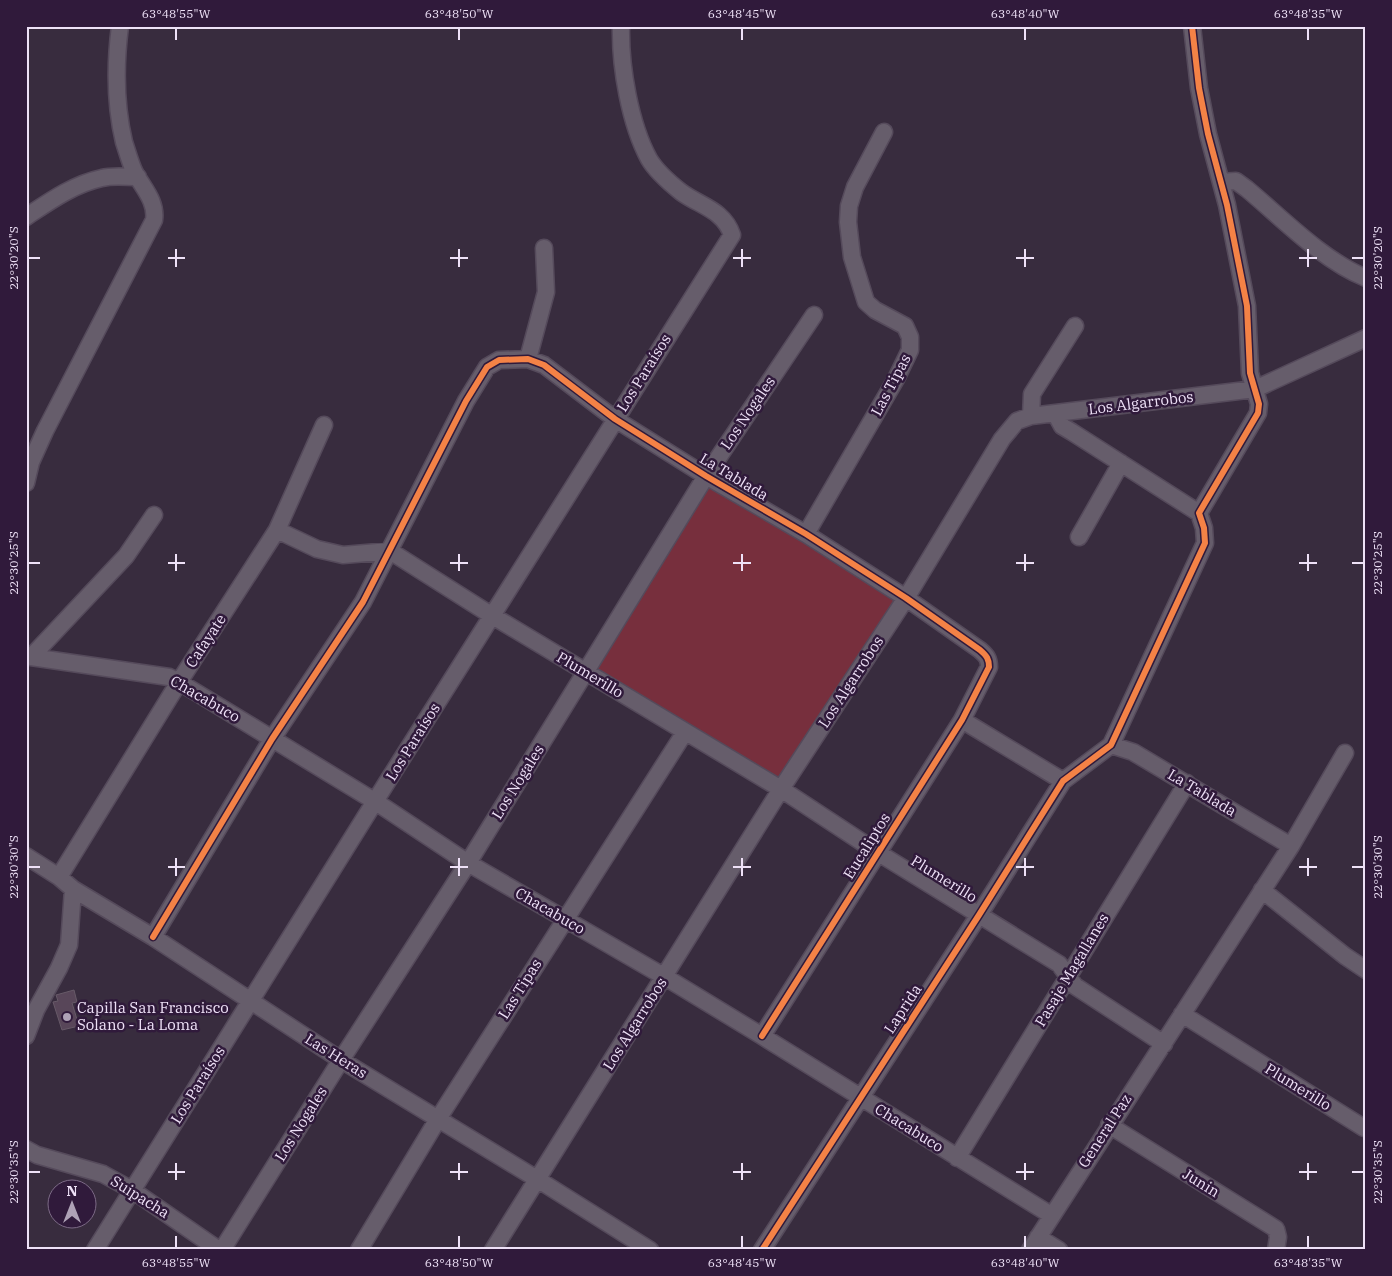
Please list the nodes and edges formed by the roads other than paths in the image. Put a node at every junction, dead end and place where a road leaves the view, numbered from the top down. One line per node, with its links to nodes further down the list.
1 (120, 26): 5 (street)
2 (621, 26): 17 (street, Los Paraísos)
3 (1192, 26): 6 (street)
4 (884, 132): 25 (street, Las Tipas)
5 (138, 176): 7 (street); 21 (street)
6 (1221, 182): 9 (street); 14 (street)
7 (26, 217)
8 (544, 248): 13 (street)
9 (1366, 278)
10 (814, 315): 20 (street, Los Nogales)
11 (1075, 326): 16 (street)
12 (1366, 338): 14 (street, Los Algarrobos)
13 (528, 359): 17 (street, La Tablada); 27 (street, La Tablada)
14 (1255, 388): 15 (street, Los Algarrobos); 22 (street)
15 (1056, 413): 16 (street, Los Algarrobos); 19 (street)
16 (1031, 416): 28 (street, Los Algarrobos)
17 (615, 419): 20 (street, La Tablada); 29 (street, Los Paraísos)
18 (324, 425): 24 (street, Cafayate)
19 (1121, 463): 22 (street); 26 (street)
20 (706, 476): 25 (street, La Tablada); 32 (street, Los Nogales)
21 (26, 483)
22 (1199, 513): 37 (street)
23 (154, 515): 30 (street)
24 (277, 530): 27 (street); 33 (street, Cafayate)
25 (806, 534): 28 (street, La Tablada)
26 (1080, 537)
27 (390, 551): 29 (street, Plumerillo); 36 (street, La Tablada)
28 (906, 598): 31 (street, La Tablada); 41 (street, Los Algarrobos)
29 (491, 615): 32 (street, Plumerillo); 42 (street, Los Paraísos)
30 (28, 657): 33 (street, Chacabuco)
31 (990, 667): 34 (street, Eucaliptos)
32 (585, 672): 35 (street, Plumerillo); 46 (street, Los Nogales)
33 (180, 682): 36 (street, Chacabuco); 47 (street, Cafayate)
34 (962, 720): 39 (street); 44 (street, Eucaliptos)
35 (685, 732): 41 (street, Plumerillo); 51 (street, Las Tipas)
36 (272, 739): 42 (street, Chacabuco); 52 (street, La Tablada)
37 (1111, 745): 39 (street); 40 (street, La Tablada)
38 (1345, 753): 43 (street, General Paz)
39 (1063, 781): 50 (street, Laprida)
40 (1187, 782): 43 (street, La Tablada); 54 (street, Pasaje Magallanes)
41 (781, 789): 44 (street, Plumerillo); 55 (street, Los Algarrobos)
42 (376, 802): 46 (street, Chacabuco); 56 (street, Los Paraísos)
43 (1291, 846): 49 (street, General Paz)
44 (877, 852): 50 (street, Plumerillo); 59 (street, Eucaliptos)
45 (26, 856): 47 (street, Las Heras)
46 (468, 863): 51 (street, Chacabuco); 61 (street, Los Nogales)
47 (59, 877): 48 (street, Las Heras)
48 (73, 889): 52 (street, Las Heras); 58 (street)
49 (1262, 890): 53 (street); 57 (street, General Paz)
50 (979, 915): 54 (street, Plumerillo); 62 (street, Laprida)
51 (564, 920): 55 (street, Chacabuco); 63 (street, Las Tipas)
52 (153, 937): 56 (street, Las Heras)
53 (1366, 970)
54 (1068, 976): 60 (street, Plumerillo); 67 (street, Pasaje Magallanes)
55 (665, 977): 59 (street, Chacabuco); 68 (street, Los Algarrobos)
56 (250, 1001): 61 (street, Las Heras); 69 (street, Los Paraísos)
57 (1182, 1014): 60 (street, General Paz); 65 (street, Plumerillo)
58 (26, 1036)
59 (762, 1036): 62 (street, Chacabuco)
60 (1164, 1044): 64 (street, General Paz)
61 (341, 1060): 63 (street, Las Heras); 74 (street, Los Nogales)
62 (860, 1098): 67 (street, Chacabuco); 78 (street, Laprida)
63 (438, 1119): 68 (street, Las Heras); 75 (street, Las Tipas)
64 (1109, 1124): 70 (street, General Paz); 80 (street, Junin)
65 (1364, 1128)
66 (26, 1149): 69 (street, Suipacha)
67 (957, 1158): 70 (street, Chacabuco)
68 (537, 1179): 72 (street, Las Heras); 76 (street, Los Algarrobos)
69 (132, 1190): 73 (street, Los Paraísos); 74 (street, Suipacha)
70 (1051, 1215): 71 (street, General Paz)
71 (1034, 1243): 79 (street)
72 (633, 1245): 77 (street, Las Heras)
73 (95, 1250)
74 (220, 1250)
75 (359, 1250)
76 (493, 1250)
77 (650, 1250)
78 (762, 1250)
79 (1059, 1250)
80 (1276, 1250)

